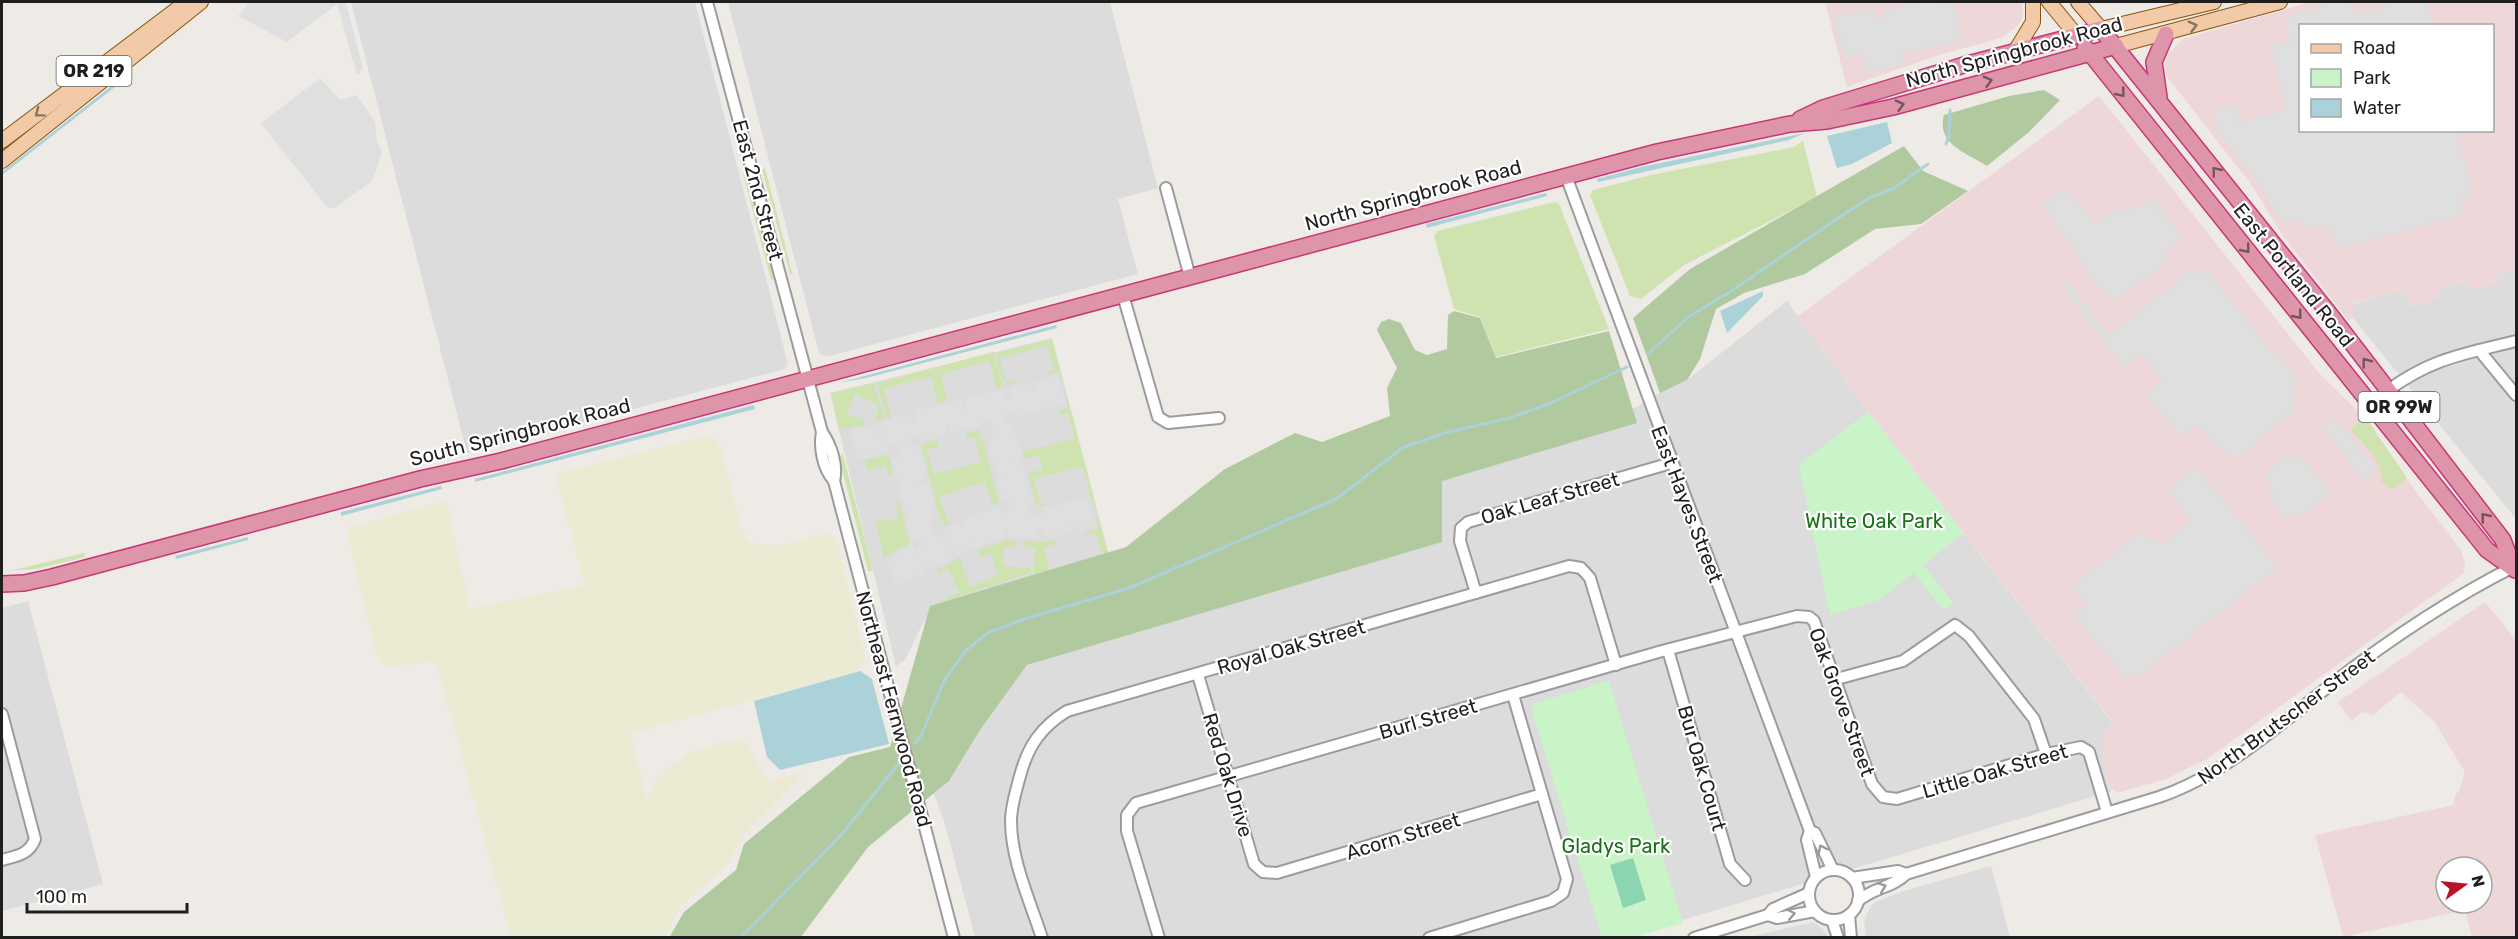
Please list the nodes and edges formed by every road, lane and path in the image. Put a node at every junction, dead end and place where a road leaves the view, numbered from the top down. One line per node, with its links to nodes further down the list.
1 (186, 2): 19 (main road, OR 219, one-way to 19)
2 (201, 2): 20 (main road, OR 219)
3 (707, 2): 28 (street, East 2nd Street)
4 (2033, 2): 13 (main road)
5 (2049, 2): 11 (main road, East Portland Road / OR 99W)
6 (2078, 2): 9 (main road, East Portland Road / OR 99W)
7 (2214, 2): 9 (main road, North Springbrook Road)
8 (2280, 2): 10 (main road, North Springbrook Road, one-way to 8)
9 (2102, 29): 11 (highway, North Springbrook Road); 12 (highway, East Portland Road / OR 99W)
10 (2166, 34): 12 (main road, North Springbrook Road); 16 (highway)
11 (2077, 36): 13 (highway, North Springbrook Road); 14 (highway, East Portland Road / OR 99W)
12 (2116, 46): 14 (highway, North Springbrook Road); 16 (highway, East Portland Road / OR 99W)
13 (2016, 50): 15 (highway, North Springbrook Road)
14 (2090, 53): 17 (highway, North Springbrook Road, one-way to 14); 33 (highway, East Portland Road / OR 99W, one-way to 33)
15 (1862, 97): 17 (highway); 18 (highway, North Springbrook Road)
16 (2159, 100): 29 (highway, East Portland Road / OR 99W, one-way to 16)
17 (1827, 121): 18 (highway, North Springbrook Road)
18 (1790, 124): 21 (highway, North Springbrook Road)
19 (2, 141)
20 (2, 161)
21 (1566, 176): 23 (highway, North Springbrook Road); 32 (street, East Hayes Street)
22 (1166, 188): 23 (street)
23 (1190, 277): 24 (highway, North Springbrook Road)
24 (1123, 296): 25 (highway, North Springbrook Road); 31 (street)
25 (1048, 315): 28 (highway, South Springbrook Road)
26 (2517, 341): 27 (street)
27 (2480, 350): 29 (street); 30 (street)
28 (809, 379): 34 (highway, South Springbrook Road); 63 (street, Northeast Fernwood Road)
29 (2387, 391): 33 (highway, East Portland Road / OR 99W, one-way to 29)
30 (2517, 395)
31 (1219, 418)
32 (1671, 462): 35 (street, Oak Leaf Street); 36 (street, East Hayes Street)
33 (2515, 569): 48 (street, North Brutscher Street)
34 (2, 584)
35 (1476, 593): 38 (street, Royal Oak Street); 39 (street, Royal Oak Street)
36 (1735, 631): 37 (street, Burl Street); 40 (street, Oak Grove Street); 49 (street, East Hayes Street)
37 (1668, 650): 38 (street, Burl Street); 56 (street, Bur Oak Court)
38 (1616, 664): 41 (street, Burl Street)
39 (1197, 675): 45 (street, Red Oak Drive); 64 (street, Royal Oak Street)
40 (1833, 680): 44 (street); 46 (street, Oak Grove Street)
41 (1513, 695): 45 (street, Burl Street); 47 (street)
42 (2, 714): 43 (street)
43 (6, 753): 50 (street)
44 (2046, 754): 46 (street, Little Oak Street); 48 (street, Little Oak Street)
45 (1228, 777): 52 (street, Red Oak Drive); 65 (street, Burl Street)
46 (1876, 792)
47 (1542, 794): 52 (street, Acorn Street); 66 (street)
48 (2107, 812): 53 (street, North Brutscher Street)
49 (1810, 831): 51 (street, East Hayes Street, one-way to 49); 54 (street, East Hayes Street)
50 (2, 860)
51 (1833, 870): 54 (street); 55 (street)
52 (1263, 872)
53 (1906, 874): 55 (street, North Brutscher Street); 58 (street, North Brutscher Street, one-way to 53)
54 (1816, 877): 57 (street)
55 (1852, 878): 58 (street)
56 (1745, 880)
57 (1809, 893): 59 (street); 60 (street)
58 (1858, 901): 61 (street)
59 (1815, 912): 60 (street, one-way to 59); 62 (street)
60 (1768, 915): 67 (street)
61 (1849, 915): 62 (street); 69 (street)
62 (1832, 920): 68 (street)
63 (954, 938)
64 (1042, 938)
65 (1159, 938)
66 (1429, 938)
67 (1694, 938)
68 (1839, 938)
69 (1851, 938)

